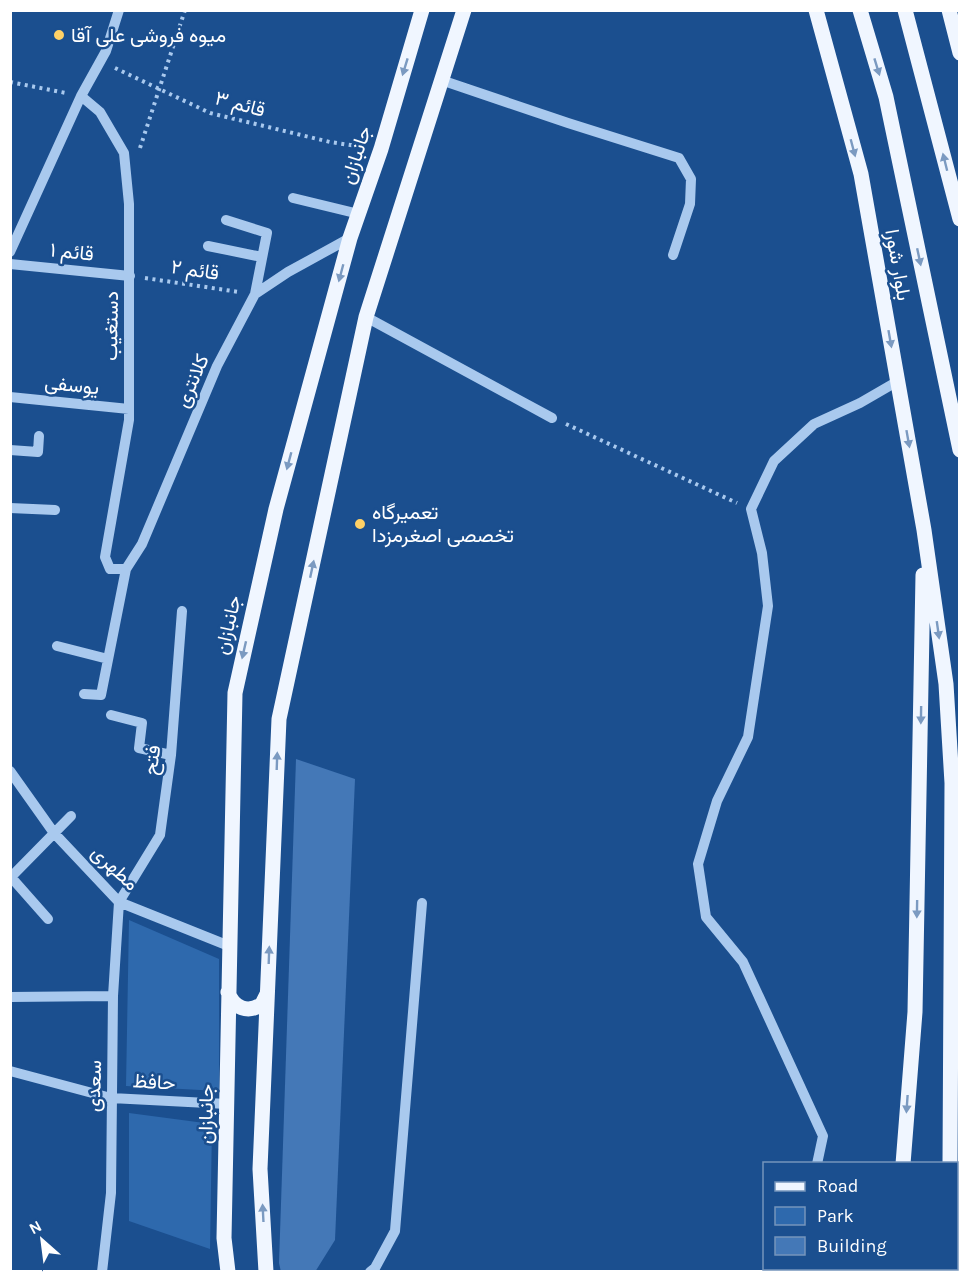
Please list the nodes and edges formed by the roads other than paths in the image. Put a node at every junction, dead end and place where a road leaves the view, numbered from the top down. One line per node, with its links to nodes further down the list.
1 (119, 10): 10 (street)
2 (422, 10): 12 (main road, جانبازان, one-way to 12)
3 (464, 10): 9 (main road)
4 (816, 10): 24 (main road, بلوار شورا, one-way to 24)
5 (860, 10): 30 (main road, بلوار شورا, one-way to 30)
6 (905, 10): 13 (main road, one-way to 6)
7 (948, 10): 8 (main road)
8 (960, 53)
9 (441, 80): 18 (street); 23 (main road)
10 (81, 96): 17 (street); 21 (street, دستغیب)
11 (293, 198): 12 (street)
12 (359, 214): 15 (main road, جانبازان)
13 (960, 219)
14 (226, 220): 19 (street)
15 (350, 238): 22 (street, کلانتری); 48 (main road, جانبازان, one-way to 48)
16 (208, 246): 19 (street)
17 (10, 252)
18 (673, 255)
19 (262, 257): 22 (street)
20 (10, 264): 21 (street, قائم ۱)
21 (130, 276): 26 (street, دستغیب)
22 (255, 294): 34 (street, کلانتری)
23 (366, 317): 27 (street); 50 (main road, one-way to 23)
24 (898, 381): 33 (main road, بلوار شورا, one-way to 33); 56 (street)
25 (10, 397): 26 (street, یوسفی)
26 (129, 409): 34 (street, دستغیب)
27 (552, 418)
28 (39, 436): 29 (street)
29 (10, 450)
30 (960, 450)
31 (10, 508): 32 (street)
32 (55, 510)
33 (924, 530): 57 (main road, one-way to 57); 58 (main road, one-way to 58)
34 (126, 569): 37 (street)
35 (182, 611): 40 (street, فتح)
36 (57, 646): 37 (street)
37 (108, 659): 38 (street)
38 (84, 694)
39 (111, 715): 40 (street)
40 (171, 755): 45 (street, فتح)
41 (10, 771): 43 (street, مطهری)
42 (71, 816): 43 (street)
43 (54, 833): 44 (street); 45 (street, مطهری)
44 (11, 876): 47 (street)
45 (119, 902): 48 (street, مطهری); 51 (street, سعدی)
46 (422, 903): 62 (street)
47 (48, 919)
48 (229, 946): 49 (main road, جانبازان)
49 (228, 992): 50 (main road); 55 (main road, جانبازان)
50 (267, 994): 61 (main road, one-way to 50)
51 (112, 996): 52 (street); 54 (street, سعدی)
52 (10, 997)
53 (10, 1071): 54 (street, حافظ)
54 (111, 1098): 55 (street, حافظ); 59 (street, سعدی)
55 (227, 1104): 60 (main road, جانبازان)
56 (817, 1162)
57 (903, 1162)
58 (950, 1162)
59 (102, 1272)
60 (228, 1272)
61 (266, 1272)
62 (370, 1272)

